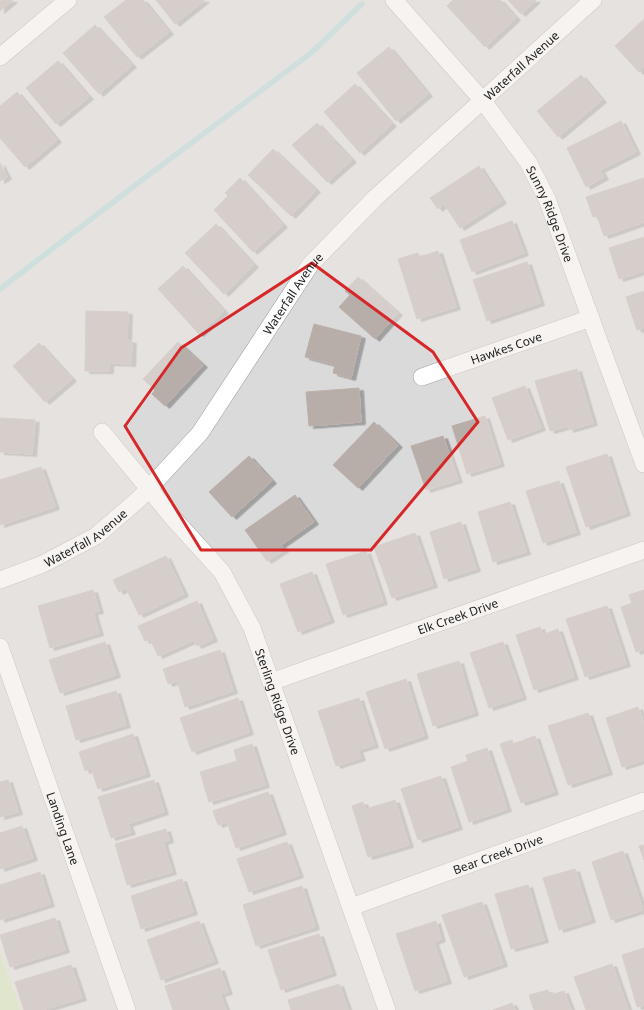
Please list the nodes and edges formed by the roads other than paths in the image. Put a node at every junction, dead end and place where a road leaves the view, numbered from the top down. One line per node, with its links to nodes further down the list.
1 (68, 0): 4 (street)
2 (394, 0): 5 (street, Sunny Ridge Drive)
3 (593, 0): 5 (street, Waterfall Avenue)
4 (0, 57)
5 (483, 101): 6 (street, Sunny Ridge Drive); 10 (street, Waterfall Avenue)
6 (591, 318): 7 (street, Hawkes Cove); 9 (street, Sunny Ridge Drive)
7 (422, 377)
8 (102, 432): 10 (street, Sterling Ridge Drive)
9 (644, 464)
10 (148, 489): 12 (street, Waterfall Avenue); 14 (street, Sterling Ridge Drive)
11 (644, 550): 14 (street, Elk Creek Drive)
12 (0, 580)
13 (0, 648): 17 (street, Landing Lane)
14 (272, 682): 16 (street, Sterling Ridge Drive)
15 (644, 801): 16 (street, Bear Creek Drive)
16 (351, 907): 18 (street, Sterling Ridge Drive)
17 (127, 1010)
18 (387, 1010)

